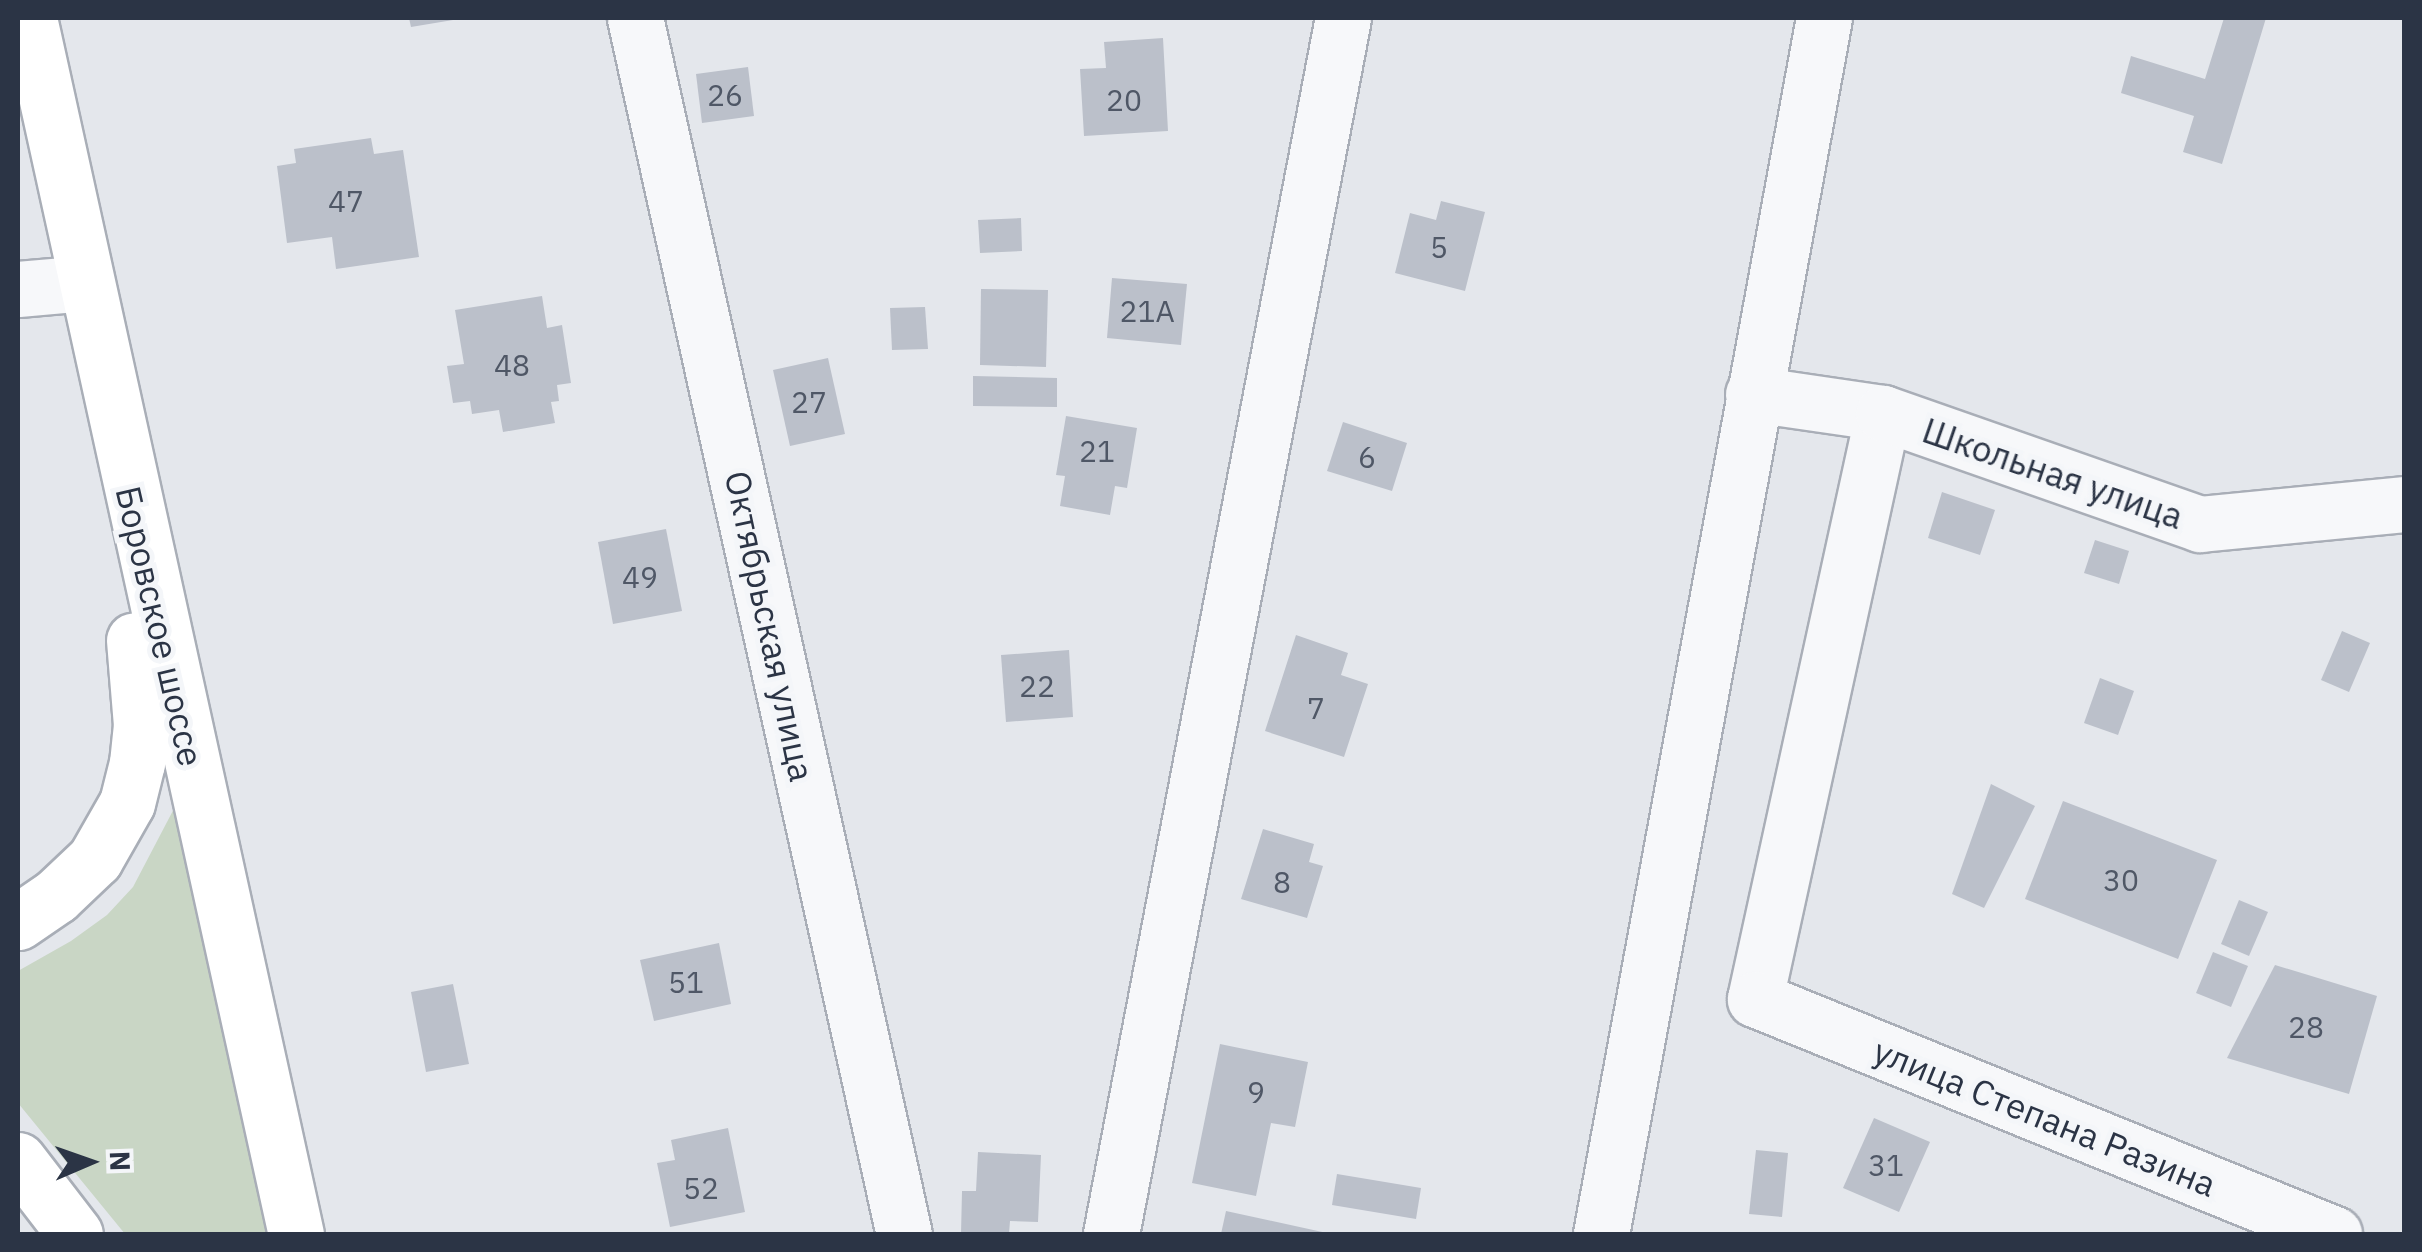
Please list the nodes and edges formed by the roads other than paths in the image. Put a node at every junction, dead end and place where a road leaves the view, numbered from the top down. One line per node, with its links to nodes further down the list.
1 (29, 18): 5 (main road, Боровское шоссе)
2 (635, 18): 15 (street, Октябрьская улица)
3 (1342, 18): 16 (street)
4 (1824, 18): 7 (street)
5 (85, 283): 6 (street); 8 (main road, Боровское шоссе)
6 (18, 289)
7 (1753, 394): 9 (street, Школьная улица); 17 (street)
8 (110, 404): 11 (main road); 14 (main road, Боровское шоссе)
9 (1882, 412): 10 (street, Школьная улица); 18 (street, улица Степана Разина)
10 (2404, 504)
11 (18, 922)
12 (18, 1160): 13 (main road)
13 (75, 1234)
14 (296, 1234)
15 (904, 1234)
16 (1111, 1234)
17 (1601, 1234)
18 (2334, 1234)

